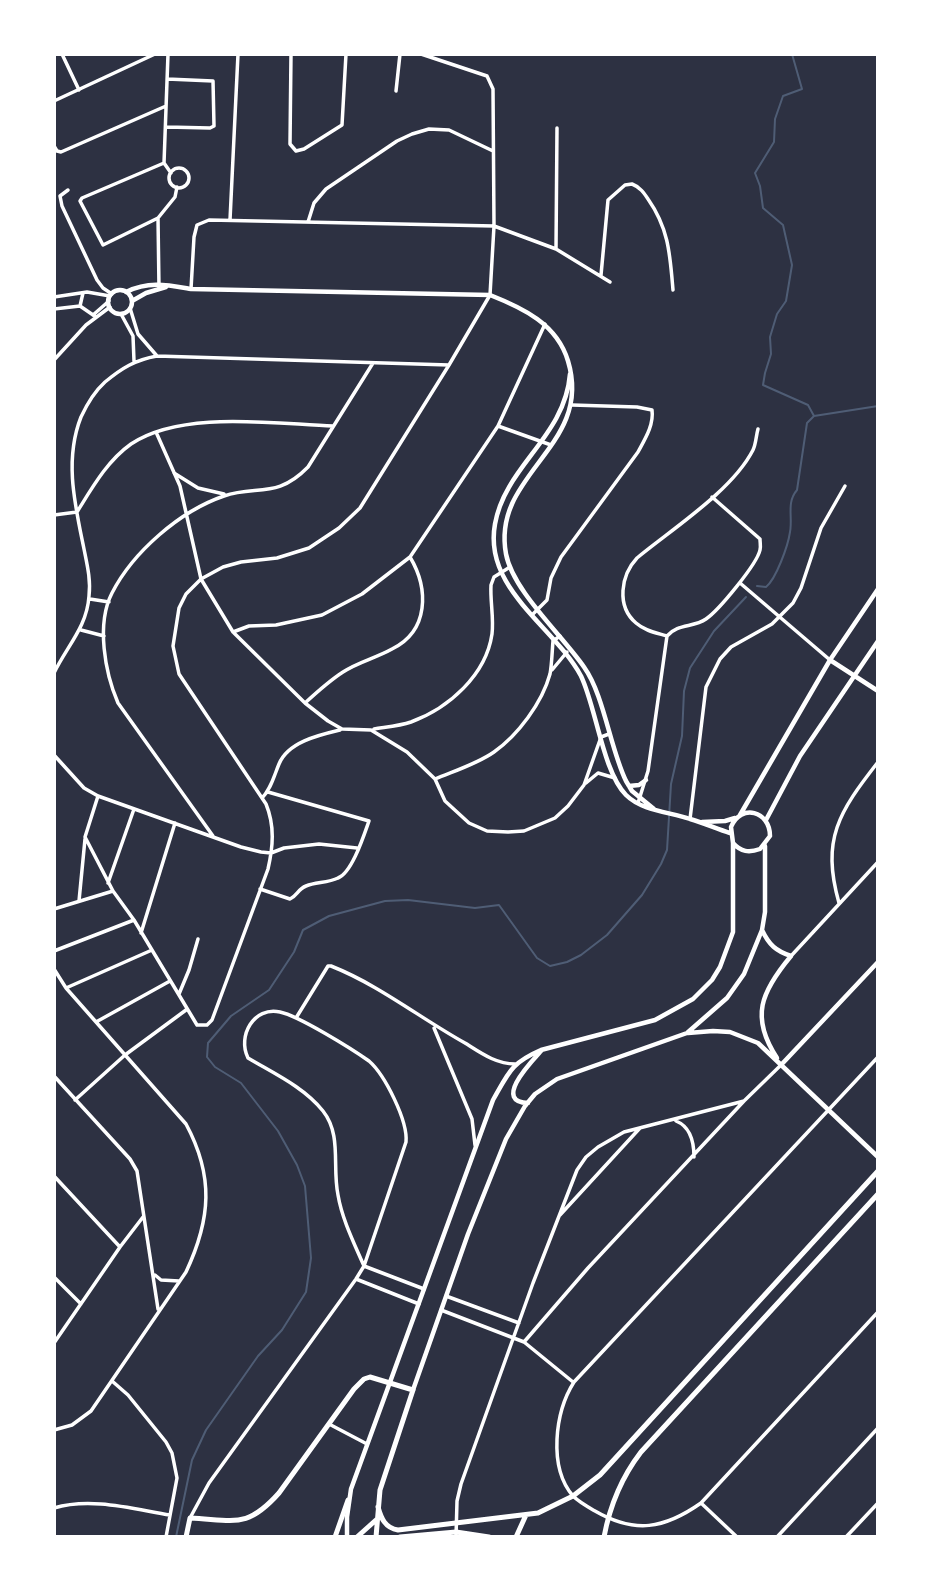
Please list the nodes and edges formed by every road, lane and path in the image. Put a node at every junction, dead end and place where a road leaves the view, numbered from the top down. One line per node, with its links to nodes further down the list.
1 (62, 54): 10 (street)
2 (155, 54): 10 (street)
3 (167, 54): 9 (street)
4 (238, 54): 23 (street)
5 (291, 54): 6 (street)
6 (345, 54)
7 (400, 54): 11 (street)
8 (421, 54): 17 (street)
9 (167, 79): 13 (street); 14 (street)
10 (79, 90): 12 (street)
11 (396, 92)
12 (54, 101)
13 (166, 106): 14 (street); 16 (street)
14 (166, 127): 18 (street)
15 (557, 128): 26 (street)
16 (54, 145)
17 (493, 151): 24 (street); 25 (street)
18 (164, 163): 19 (street); 22 (street)
19 (171, 173): 20 (street); 20 (street)
20 (177, 187): 22 (street)
21 (68, 190): 36 (street)
22 (158, 218): 29 (street)
23 (230, 220): 24 (street); 30 (street)
24 (308, 222): 25 (street)
25 (494, 226): 26 (street); 34 (street)
26 (556, 249): 27 (street)
27 (601, 277): 28 (street); 31 (street)
28 (610, 282)
29 (159, 286): 30 (street); 32 (street); 37 (street)
30 (191, 289): 34 (street)
31 (673, 290)
32 (126, 292): 36 (street); 37 (street)
33 (83, 293): 35 (street); 36 (street); 38 (street)
34 (490, 295): 43 (street); 48 (street)
35 (54, 297)
36 (110, 299): 41 (street); 42 (street)
37 (132, 301): 39 (street)
38 (79, 306): 40 (street); 42 (street)
39 (130, 308): 41 (street); 44 (street)
40 (54, 309)
41 (121, 314): 46 (street)
42 (94, 316): 45 (street)
43 (545, 324): 49 (street); 52 (street)
44 (157, 356): 46 (street); 47 (street)
45 (54, 360)
46 (134, 361): 61 (street)
47 (373, 362): 48 (street); 51 (street)
48 (449, 365): 67 (street)
49 (570, 368): 50 (street); 55 (street)
50 (572, 405): 56 (street); 72 (street)
51 (333, 426): 54 (street); 59 (street)
52 (498, 426): 55 (street); 64 (street)
53 (758, 429): 60 (street)
54 (156, 432): 57 (street); 61 (street)
55 (542, 441): 56 (street); 66 (street)
56 (551, 445): 65 (street)
57 (174, 473): 59 (street); 62 (street)
58 (845, 486): 74 (street)
59 (226, 495): 62 (street)
60 (712, 497): 68 (street); 79 (street)
61 (77, 512): 63 (street); 70 (street)
62 (187, 514): 67 (street); 71 (street)
63 (54, 515)
64 (410, 557): 76 (street); 89 (street)
65 (510, 567): 66 (street); 72 (street)
66 (500, 571): 73 (street); 91 (street)
67 (201, 579): 76 (street); 103 (street)
68 (740, 583): 74 (street); 79 (street)
69 (878, 589): 84 (street)
70 (89, 599): 71 (street); 75 (street)
71 (109, 602): 77 (street)
72 (539, 610): 73 (street); 78 (street)
73 (532, 615): 80 (street)
74 (780, 617): 84 (street); 107 (street)
75 (81, 630): 77 (street); 86 (street)
76 (233, 632): 89 (street)
77 (104, 635): 112 (street)
78 (560, 636): 80 (street); 82 (street)
79 (667, 636): 98 (street)
80 (553, 641): 83 (street); 85 (street)
81 (878, 641): 87 (street)
82 (570, 649): 83 (street); 92 (street)
83 (564, 654): 85 (street); 93 (street)
84 (830, 660): 87 (street); 106 (street)
85 (550, 671): 97 (street)
86 (54, 673)
87 (855, 676): 88 (street); 108 (street)
88 (878, 691)
89 (305, 703): 90 (street)
90 (342, 729): 91 (street); 101 (street)
91 (372, 730): 97 (street)
92 (609, 734): 93 (street); 100 (street)
93 (601, 737): 96 (street); 99 (street)
94 (54, 755): 102 (street)
95 (878, 762): 123 (street)
96 (615, 778): 99 (street); 104 (street)
97 (435, 779): 99 (street)
98 (646, 780): 100 (street); 104 (street)
99 (584, 785)
100 (629, 786): 104 (street)
101 (268, 792): 103 (street); 116 (street)
102 (98, 796): 105 (street); 113 (street)
103 (262, 798): 117 (street)
104 (640, 801): 107 (street)
105 (134, 809): 110 (street); 119 (street)
106 (739, 816): 108 (street); 109 (street); 111 (street)
107 (690, 819): 109 (street)
108 (766, 820): 115 (street)
109 (698, 821): 111 (street)
110 (175, 823): 112 (street); 127 (street)
111 (730, 833): 114 (street)
112 (213, 836): 117 (street)
113 (85, 837): 119 (street); 122 (street)
114 (733, 843): 115 (street); 144 (street)
115 (765, 845): 126 (street)
116 (357, 848): 117 (street); 120 (street)
117 (271, 853): 120 (street)
118 (878, 862): 123 (street)
119 (108, 883): 121 (street)
120 (260, 889): 137 (street)
121 (113, 891): 122 (street); 125 (street)
122 (79, 901): 124 (street)
123 (839, 903): 131 (street)
124 (54, 909)
125 (134, 920): 127 (street); 130 (street)
126 (762, 930): 131 (street); 142 (street)
127 (141, 933): 129 (street)
128 (198, 939): 136 (street)
129 (152, 950): 134 (street); 135 (street)
130 (54, 951)
131 (791, 956): 141 (street)
132 (878, 962): 148 (street)
133 (54, 969): 135 (street)
134 (170, 981): 136 (street); 139 (street)
135 (66, 988): 139 (street)
136 (179, 994): 137 (street)
137 (186, 1010): 145 (street)
138 (296, 1018): 140 (street); 165 (street); 165 (street)
139 (96, 1022): 145 (street)
140 (433, 1026): 147 (street); 156 (street)
141 (762, 1030): 143 (street); 148 (street)
142 (687, 1033): 143 (street); 152 (street)
143 (749, 1038): 148 (street)
144 (541, 1050): 147 (street); 152 (street)
145 (125, 1055): 150 (street); 169 (street)
146 (878, 1057): 153 (street)
147 (515, 1064): 156 (street)
148 (781, 1065): 151 (street); 153 (street)
149 (54, 1076): 150 (street)
150 (75, 1100): 162 (street)
151 (744, 1101): 154 (street); 157 (street)
152 (528, 1103): 171 (street)
153 (828, 1109): 158 (street); 183 (street)
154 (674, 1120): 155 (street); 157 (street)
155 (640, 1128): 163 (street); 163 (street)
156 (475, 1147): 170 (street)
157 (694, 1157): 179 (street)
158 (878, 1157)
159 (878, 1171): 189 (main road)
160 (54, 1176): 164 (street)
161 (878, 1194): 199 (main road)
162 (144, 1216): 164 (street); 166 (street)
163 (558, 1216): 177 (street)
164 (120, 1247): 172 (street)
165 (364, 1266): 168 (street); 170 (street)
166 (153, 1274): 169 (street); 175 (street)
167 (54, 1276): 172 (street)
168 (356, 1279): 173 (street); 197 (street)
169 (179, 1281): 175 (street)
170 (424, 1289): 173 (street)
171 (446, 1296): 174 (street); 177 (street)
172 (81, 1304): 180 (street)
173 (420, 1304): 182 (street)
174 (441, 1310): 178 (street); 184 (street)
175 (159, 1311): 181 (street)
176 (878, 1312): 191 (street)
177 (519, 1323): 178 (street)
178 (514, 1339): 179 (street); 200 (street)
179 (524, 1342): 183 (street)
180 (54, 1343)
181 (111, 1381): 187 (street); 195 (street)
182 (390, 1382): 184 (main road); 185 (main road); 188 (street)
183 (573, 1382): 189 (street)
184 (413, 1390): 193 (main road)
185 (329, 1424): 188 (street); 197 (main road)
186 (878, 1427): 213 (street)
187 (54, 1430)
188 (367, 1444): 190 (street)
189 (573, 1496): 196 (main road); 199 (street)
190 (348, 1500): 204 (main road); 205 (street)
191 (701, 1503): 199 (street); 212 (street)
192 (878, 1503): 214 (street)
193 (378, 1507): 198 (main road); 200 (main road)
194 (54, 1508): 195 (street)
195 (170, 1515): 202 (street)
196 (526, 1515): 200 (main road); 210 (main road)
197 (190, 1518): 203 (main road)
198 (377, 1518): 206 (main road); 207 (main road)
199 (608, 1518): 211 (main road)
200 (456, 1524): 201 (street)
201 (456, 1534): 208 (main road); 209 (main road)
202 (166, 1537)
203 (186, 1537)
204 (335, 1537)
205 (347, 1537)
206 (358, 1537)
207 (376, 1537)
208 (400, 1537)
209 (489, 1537)
210 (516, 1537)
211 (604, 1537)
212 (737, 1537)
213 (777, 1537)
214 (846, 1537)

